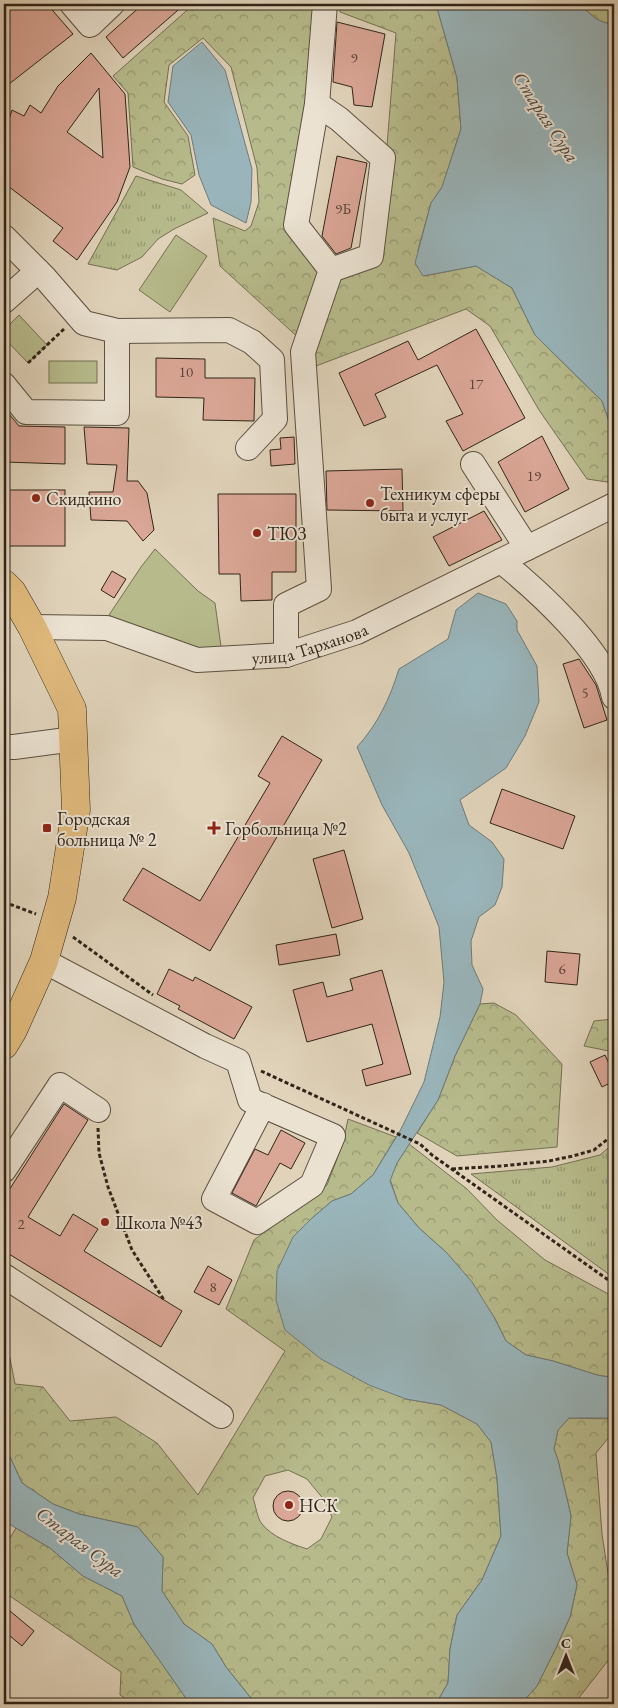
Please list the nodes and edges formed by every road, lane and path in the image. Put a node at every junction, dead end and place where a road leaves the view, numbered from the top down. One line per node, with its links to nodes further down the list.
1 (72, 4): 2 (street)
2 (112, 4)
3 (325, 4): 4 (street)
4 (317, 104): 6 (street); 6 (street)
5 (4, 237): 7 (street)
6 (331, 270): 20 (street)
7 (38, 271): 8 (street); 9 (street)
8 (4, 301)
9 (78, 316): 10 (street); 11 (path)
10 (118, 331): 12 (street); 13 (street)
11 (28, 363)
12 (4, 385)
13 (248, 448)
14 (473, 464): 16 (street)
15 (614, 505): 16 (street, улица Тарханова)
16 (527, 548): 17 (street, улица Тарханова)
17 (501, 561): 20 (street, улица Тарханова); 21 (street)
18 (4, 584): 19 (main road)
19 (32, 627): 20 (street, улица Тарханова); 22 (main road)
20 (286, 655)
21 (614, 697)
22 (74, 739): 23 (street); 26 (main road)
23 (4, 746)
24 (4, 902): 25 (path)
25 (40, 916)
26 (44, 961): 27 (main road); 28 (street)
27 (4, 1045)
28 (238, 1061): 29 (street); 32 (path)
29 (263, 1105): 29 (street)
30 (98, 1110): 33 (street); 36 (path)
31 (614, 1134): 32 (path)
32 (451, 1169): 35 (path)
33 (4, 1170)
34 (4, 1276): 37 (street)
35 (614, 1284)
36 (164, 1300)
37 (221, 1416)

